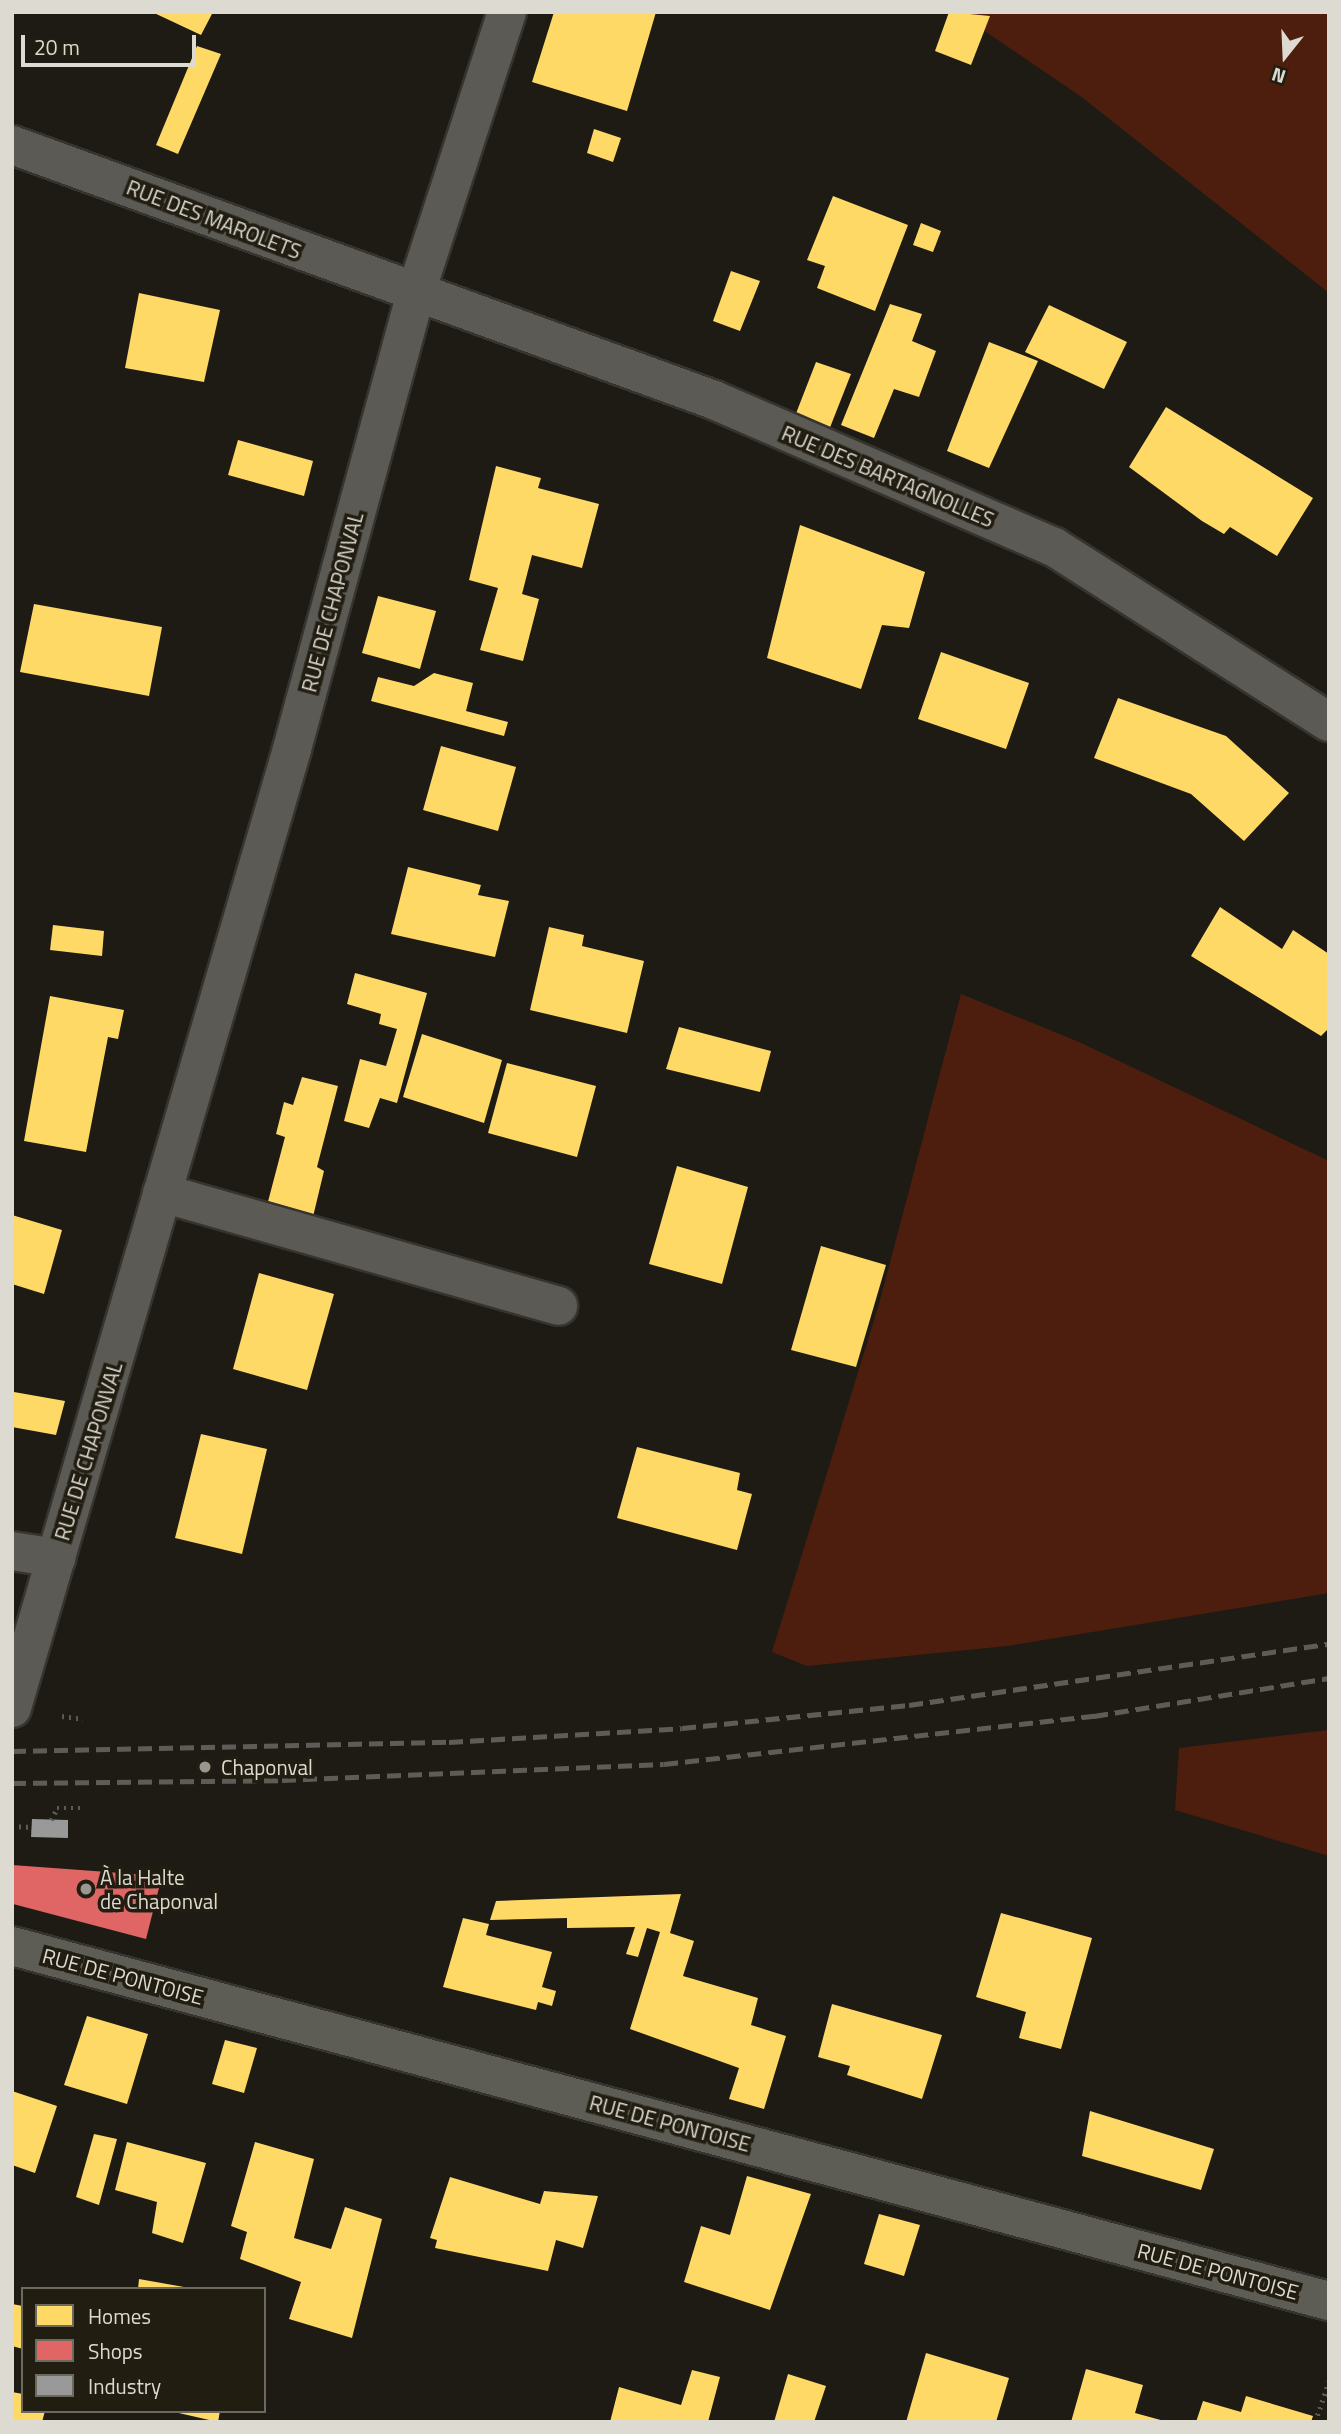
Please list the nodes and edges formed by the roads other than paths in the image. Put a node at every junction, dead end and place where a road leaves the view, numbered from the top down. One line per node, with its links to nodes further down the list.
1 (507, 12): 3 (street, RUE DE CHAPONVAL)
2 (12, 145): 3 (street, RUE DES MAROLETS)
3 (415, 295): 4 (street, RUE DES BARTAGNOLLES); 5 (street, RUE DE CHAPONVAL)
4 (1329, 722)
5 (162, 1193): 6 (street); 8 (street, RUE DE CHAPONVAL)
6 (558, 1306)
7 (12, 1551): 8 (street)
8 (56, 1558): 9 (street, RUE DE CHAPONVAL)
9 (12, 1708)
10 (12, 1946): 11 (main road, RUE DE PONTOISE)
11 (1329, 2301)

